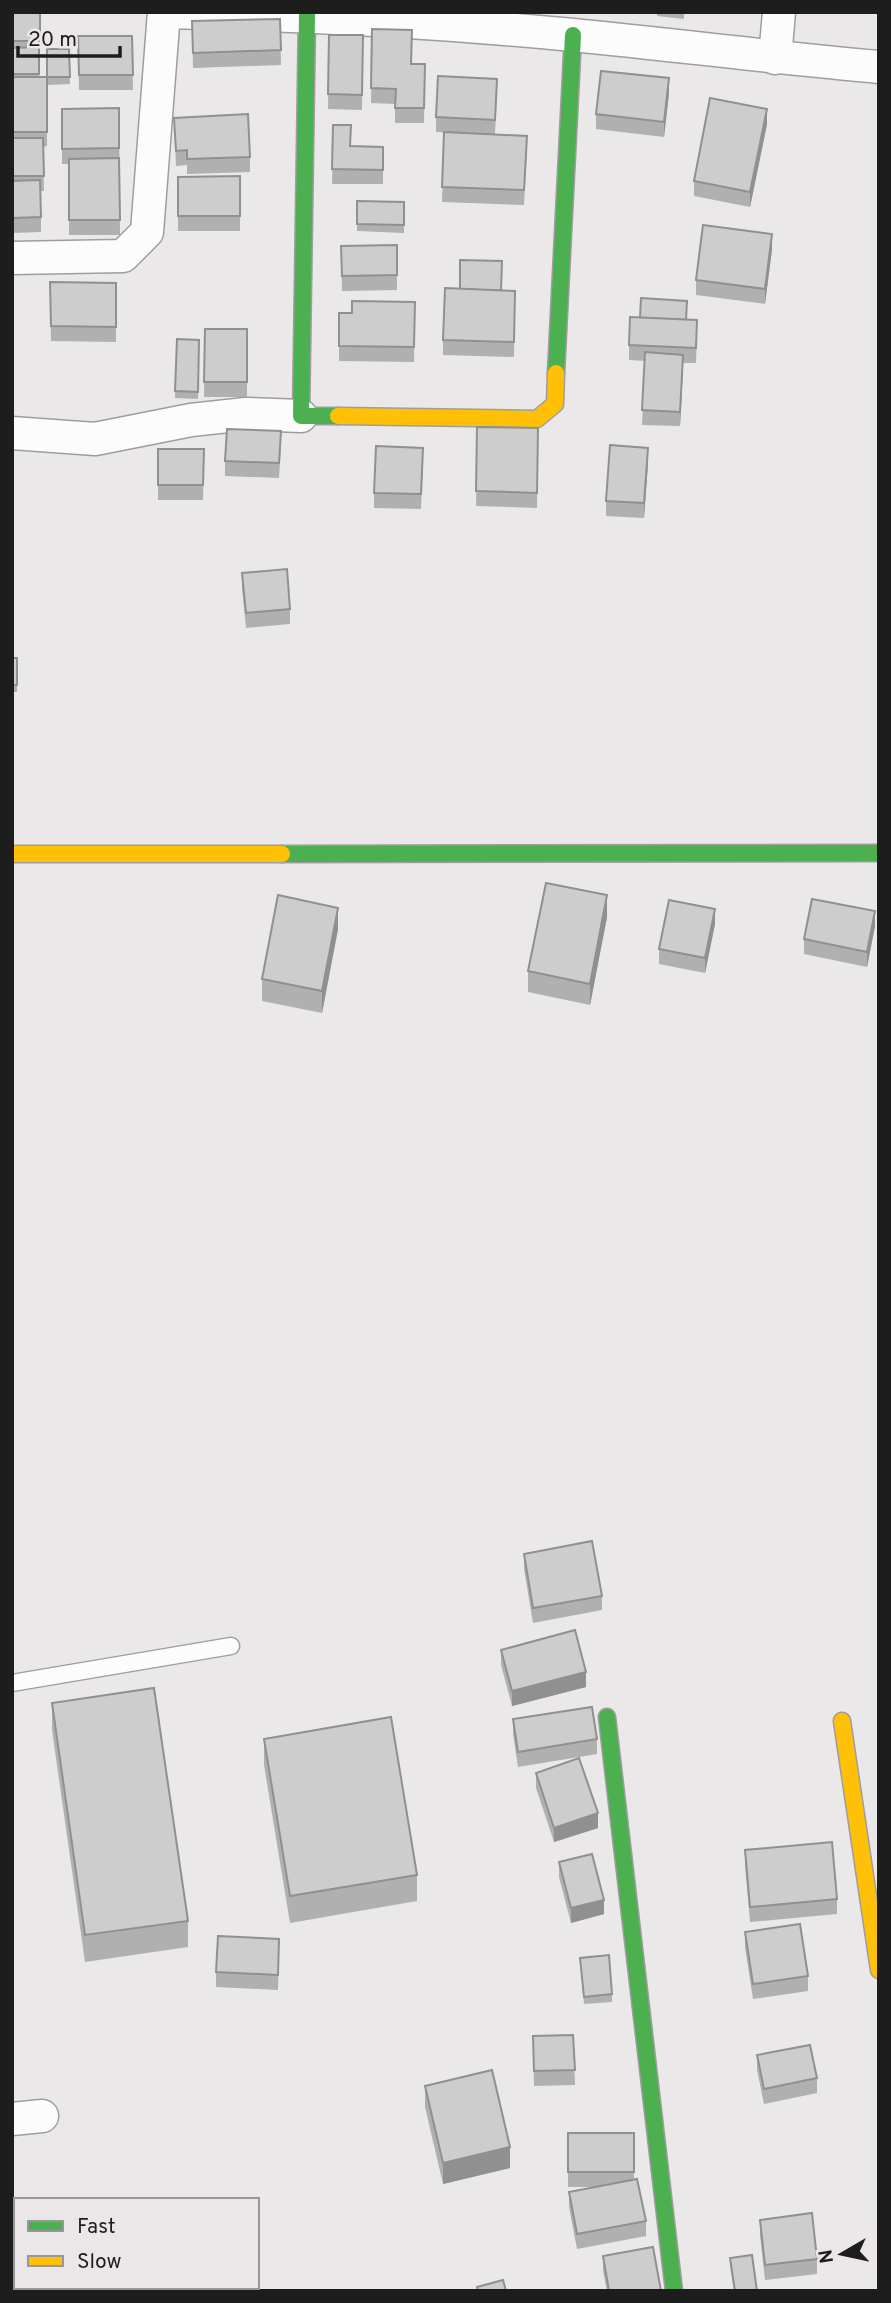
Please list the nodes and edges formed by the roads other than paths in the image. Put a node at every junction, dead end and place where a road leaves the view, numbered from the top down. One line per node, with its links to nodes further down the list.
1 (165, 12): 3 (street); 7 (street)
2 (779, 12): 5 (street)
3 (307, 15): 4 (street); 8 (street)
4 (573, 35): 5 (street); 8 (street)
5 (775, 58): 6 (street)
6 (879, 67)
7 (12, 258)
8 (301, 416): 9 (street)
9 (12, 433)
10 (879, 853): 11 (street)
11 (12, 855)
12 (231, 1646): 13 (lane)
13 (12, 1684)
14 (607, 1717): 17 (street)
15 (842, 1721): 16 (street)
16 (879, 1970)
17 (674, 2291)

